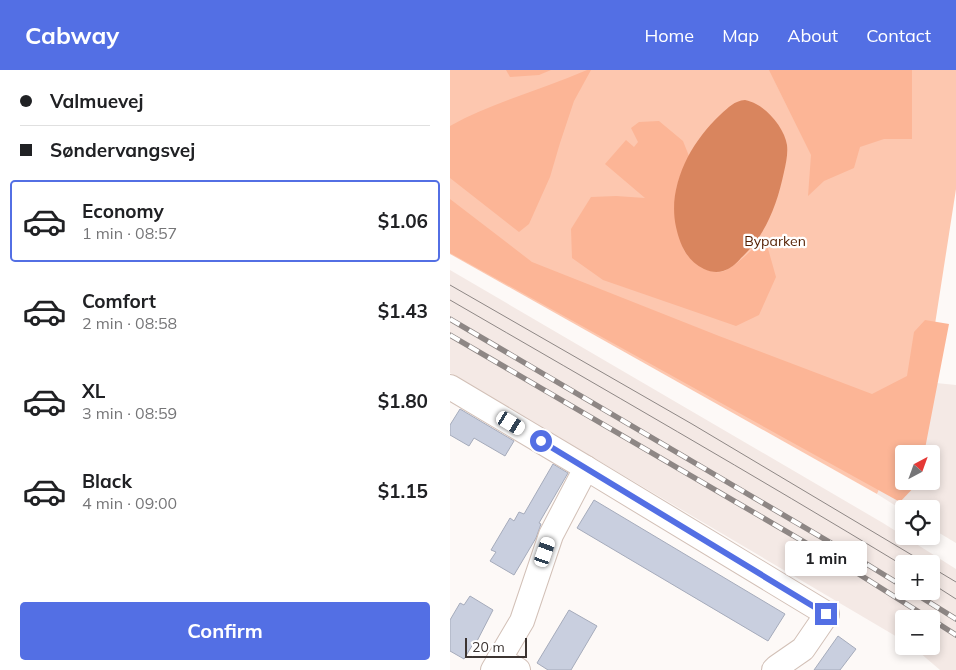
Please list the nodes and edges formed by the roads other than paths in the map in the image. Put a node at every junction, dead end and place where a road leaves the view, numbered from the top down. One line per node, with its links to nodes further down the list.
1 (450, 387): 2 (street)
2 (586, 468): 3 (street); 4 (street)
3 (504, 666)
4 (774, 670)

